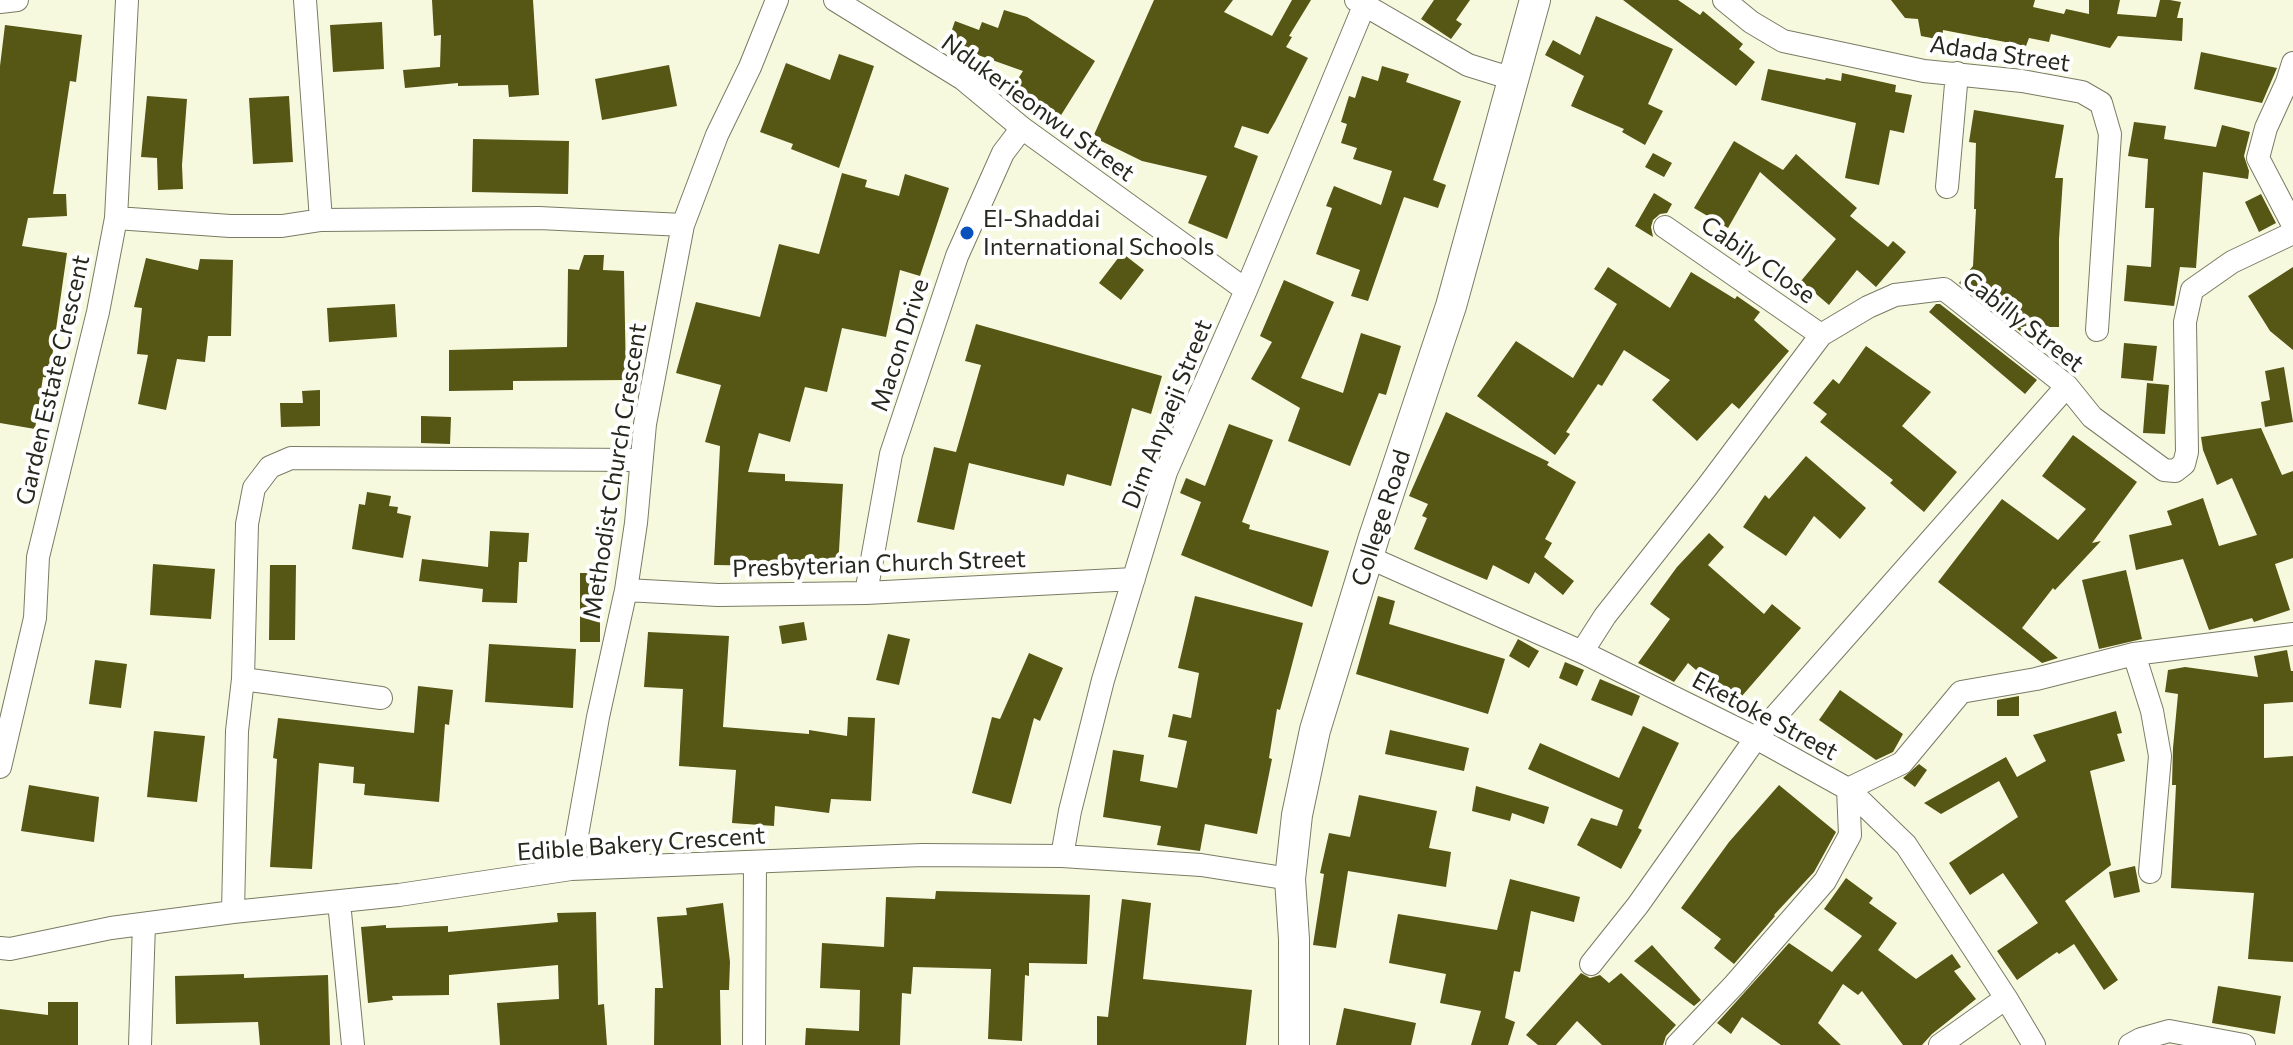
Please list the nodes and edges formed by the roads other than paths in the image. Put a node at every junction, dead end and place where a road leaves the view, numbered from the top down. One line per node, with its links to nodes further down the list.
1 (17, 0): 8 (street)
2 (127, 0): 15 (street, Garden Estate Crescent)
3 (305, 0): 16 (street)
4 (777, 0): 17 (street, Methodist Church Crescent)
5 (835, 0): 13 (street, Ndukerieonwu Street)
6 (1535, 0): 12 (main road, College Road)
7 (1724, 0): 11 (street, Adada Street)
8 (0, 2)
9 (1360, 3): 12 (street); 21 (street, Dim Anyaeji Street)
10 (2293, 63): 18 (street)
11 (1957, 73): 14 (street); 22 (street, Adada Street)
12 (1513, 74): 26 (main road, College Road)
13 (1022, 128): 21 (street, Ndukerieonwu Street); 29 (street, Macon Drive)
14 (1947, 187)
15 (116, 218): 16 (street); 36 (street, Garden Estate Crescent)
16 (321, 220): 17 (street)
17 (683, 225): 25 (street, Methodist Church Crescent)
18 (2293, 225)
19 (1665, 227): 23 (street, Cabily Close)
20 (2293, 233): 24 (street, Cabilly Street)
21 (1246, 290): 27 (street, Dim Anyaeji Street)
22 (2097, 330)
23 (1821, 335): 24 (street, Cabilly Street); 31 (street, Cabilly Street)
24 (2067, 386): 35 (street)
25 (640, 460): 28 (street, Methodist Church Crescent); 33 (street)
26 (1368, 557): 31 (street, Eketoke Street); 42 (main road, College Road)
27 (1134, 579): 29 (street, Presbyterian Church Street); 38 (street, Dim Anyaeji Street)
28 (626, 590): 29 (street, Presbyterian Church Street); 40 (street, Methodist Church Crescent)
29 (866, 593)
30 (2293, 634): 32 (street)
31 (1582, 652): 35 (street, Eketoke Street)
32 (2134, 654): 37 (street); 41 (street)
33 (243, 679): 34 (street); 44 (street)
34 (381, 698)
35 (1756, 738): 37 (street, Eketoke Street); 47 (street)
36 (0, 767)
37 (1848, 789): 48 (street, Eketoke Street); 53 (street)
38 (1062, 856): 39 (street, Edible Bakery Crescent); 42 (street, Edible Bakery Crescent)
39 (755, 862): 40 (street, Edible Bakery Crescent); 51 (street)
40 (571, 869): 43 (street, Edible Bakery Crescent)
41 (2150, 872)
42 (1290, 879): 52 (main road, College Road)
43 (339, 902): 44 (street, Edible Bakery Crescent); 50 (street)
44 (233, 912): 45 (street, Edible Bakery Crescent)
45 (144, 924): 46 (street, Edible Bakery Crescent); 49 (street)
46 (0, 948)
47 (1591, 964)
48 (2006, 998): 54 (street); 55 (street, Eketoke Street)
49 (140, 1045)
50 (353, 1045)
51 (754, 1045)
52 (1294, 1045)
53 (1677, 1045)
54 (1940, 1045)
55 (2034, 1045)
56 (2130, 1045): 57 (street)
57 (2244, 1045)

